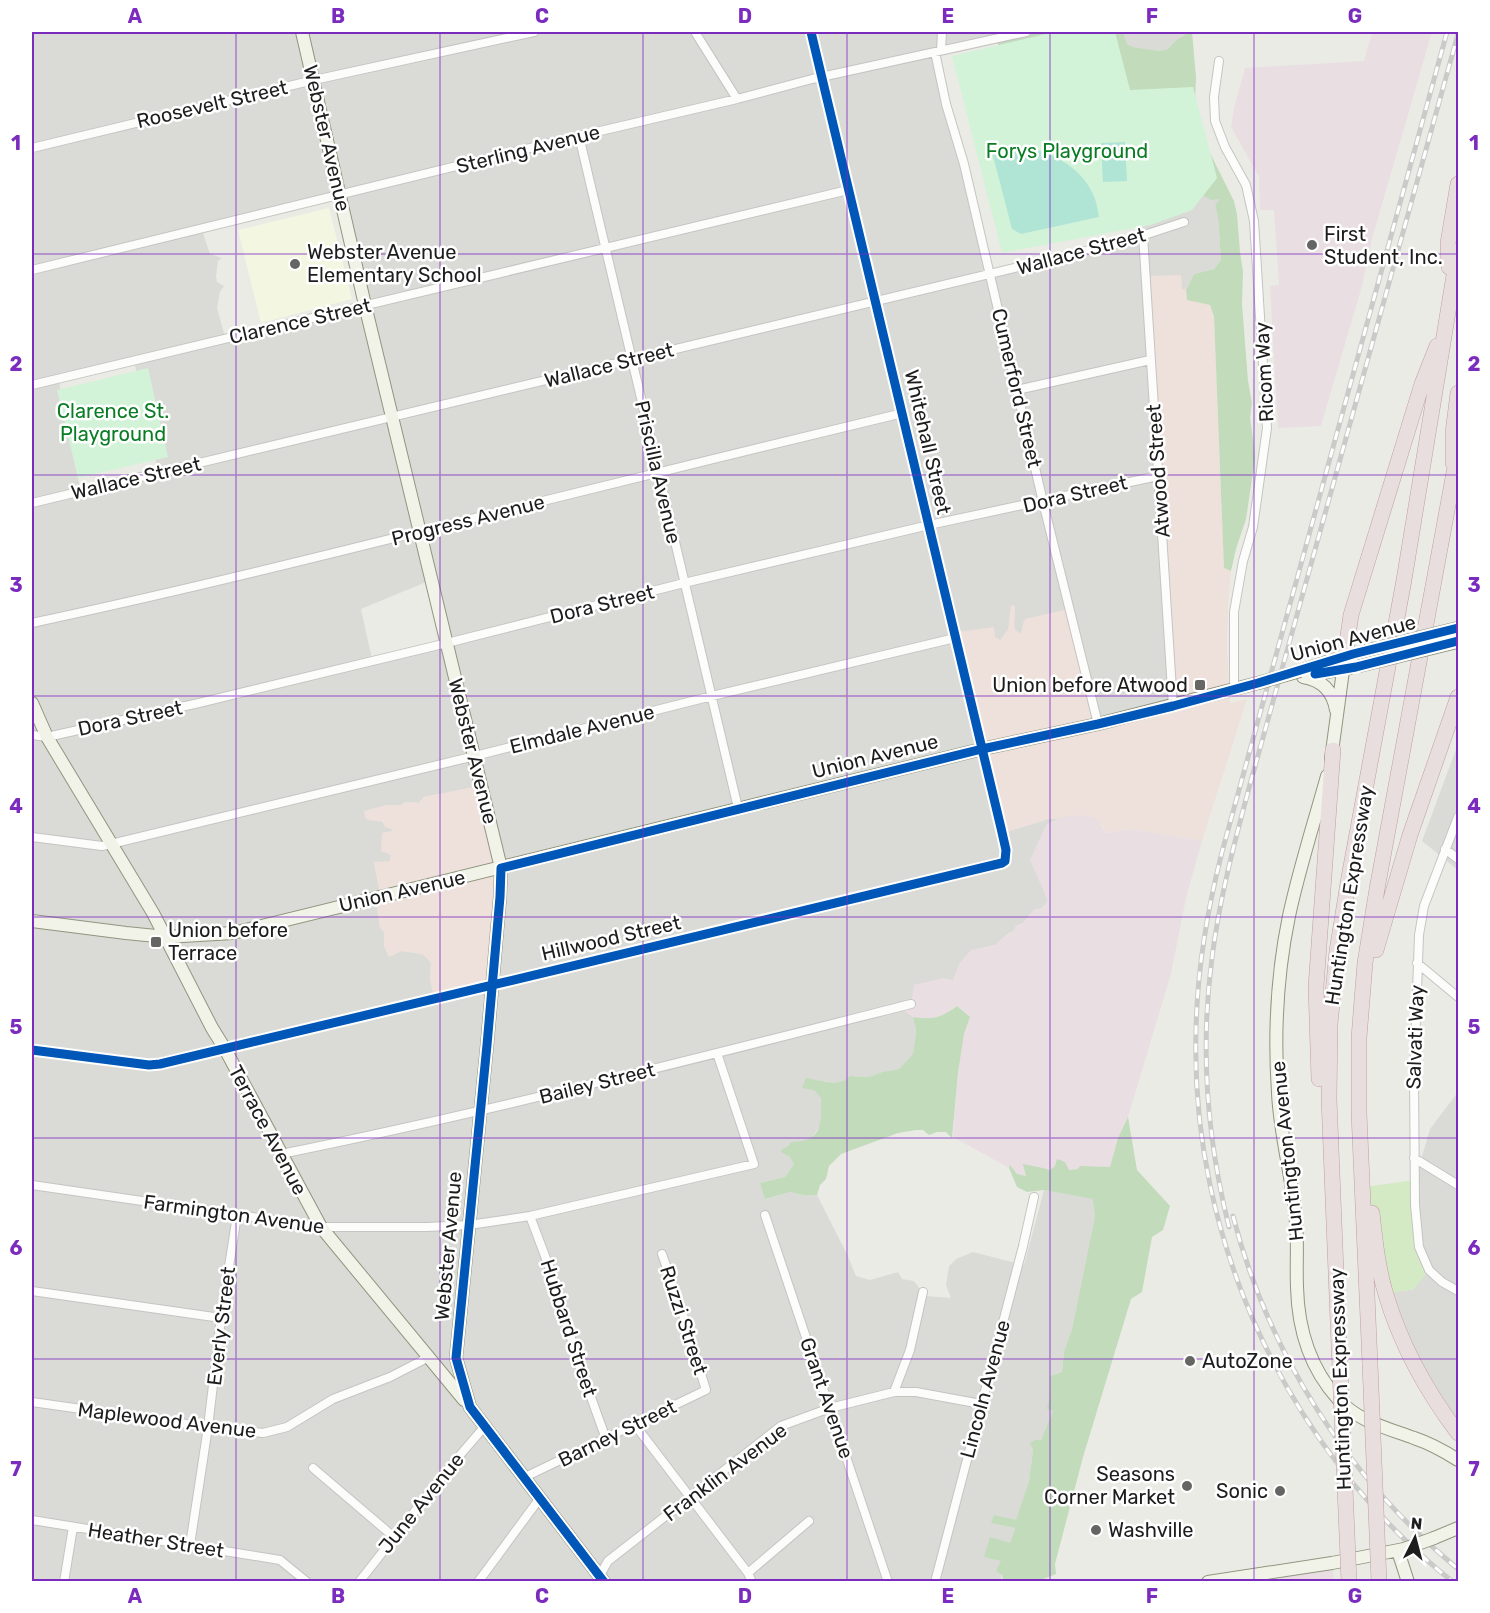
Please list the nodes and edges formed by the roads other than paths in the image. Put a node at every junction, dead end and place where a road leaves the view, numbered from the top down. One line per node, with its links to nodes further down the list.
1 (302, 32): 10 (main road, Webster Avenue)
2 (534, 32): 10 (street, Roosevelt Street)
3 (695, 32): 11 (street)
4 (811, 32): 9 (street, Whitehall Street)
5 (942, 32): 7 (street, Cumerford Street)
6 (1026, 32): 7 (street, Sterling Avenue)
7 (938, 51): 9 (street, Sterling Avenue); 22 (street, Cumerford Street)
8 (1219, 61): 50 (street, Ricom Way)
9 (822, 77): 11 (street, Sterling Avenue); 15 (street, Whitehall Street)
10 (314, 80): 13 (street, Roosevelt Street); 16 (main road, Webster Avenue)
11 (737, 99): 12 (street, Sterling Avenue)
12 (579, 136): 16 (street, Sterling Avenue); 19 (street, Priscilla Avenue)
13 (32, 148)
14 (1458, 184): 23 (highway)
15 (848, 190): 19 (street, Clarence Street); 24 (street, Whitehall Street)
16 (340, 196): 21 (street, Sterling Avenue); 25 (main road, Webster Avenue)
17 (1184, 222): 18 (street, Wallace Street)
18 (1143, 235): 22 (street, Wallace Street); 28 (street, Atwood Street)
19 (605, 247): 25 (street, Clarence Street); 27 (street, Priscilla Avenue)
20 (1458, 251): 23 (highway, Huntington Expressway)
21 (32, 270)
22 (990, 274): 24 (street, Wallace Street); 30 (street, Cumerford Street)
23 (1450, 299): 26 (highway, Huntington Expressway)
24 (875, 301): 27 (street, Wallace Street); 32 (street, Whitehall Street)
25 (365, 305): 29 (street, Clarence Street); 33 (main road, Webster Avenue)
26 (1448, 318): 48 (highway); 92 (highway, Huntington Expressway)
27 (631, 360): 33 (street, Wallace Street); 35 (street, Priscilla Avenue)
28 (1150, 360): 30 (street); 36 (street, Atwood Street)
29 (32, 385)
30 (1017, 390): 38 (street, Cumerford Street)
31 (1458, 393): 37 (highway)
32 (903, 413): 35 (street, Progress Avenue); 40 (street, Whitehall Street)
33 (393, 417): 39 (street, Wallace Street); 41 (main road, Webster Avenue)
34 (1458, 451): 37 (highway, Huntington Expressway)
35 (658, 472): 41 (street, Progress Avenue); 42 (street, Priscilla Avenue)
36 (1158, 476): 38 (street, Dora Street); 54 (street, Atwood Street)
37 (1452, 484): 76 (highway, Huntington Expressway)
38 (1043, 501): 40 (street, Dora Street); 56 (street, Cumerford Street)
39 (32, 503)
40 (929, 525): 42 (street, Dora Street); 45 (street, Whitehall Street)
41 (419, 532): 43 (street, Progress Avenue); 47 (main road, Webster Avenue)
42 (684, 583): 47 (street, Dora Street); 51 (street, Priscilla Avenue)
43 (32, 623)
44 (1458, 628): 48 (main road, Union Avenue, bridge)
45 (956, 638): 51 (street, Elmdale Avenue); 59 (street, Whitehall Street)
46 (1458, 641): 48 (main road, Union Avenue, bridge)
47 (447, 643): 58 (street, Dora Street); 61 (main road, Webster Avenue)
48 (1344, 663): 49 (main road, Union Avenue); 55 (main road, Huntington Avenue)
49 (1299, 674): 50 (main road, Union Avenue, bridge); 55 (main road)
50 (1234, 690): 54 (main road, Union Avenue)
51 (712, 696): 61 (street, Elmdale Avenue); 62 (street, Priscilla Avenue)
52 (1458, 697): 76 (highway)
53 (32, 703): 58 (main road, Terrace Avenue)
54 (1173, 706): 56 (main road, Union Avenue)
55 (1338, 716): 60 (main road, Huntington Avenue)
56 (1098, 724): 59 (main road, Union Avenue)
57 (32, 735): 58 (street, Dora Street)
58 (47, 736): 65 (main road, Terrace Avenue)
59 (982, 749): 62 (main road, Union Avenue); 68 (street, Whitehall Street)
60 (1334, 750): 92 (highway); 110 (main road, Huntington Avenue)
61 (475, 756): 65 (street, Elmdale Avenue); 69 (main road, Webster Avenue)
62 (738, 808): 69 (main road, Union Avenue)
63 (1458, 817): 66 (street, Salvati Way)
64 (32, 837): 65 (street, Elmdale Avenue)
65 (111, 844): 71 (main road, Terrace Avenue)
66 (1445, 849): 67 (street); 72 (street, Salvati Way)
67 (1458, 859)
68 (1005, 861): 73 (street, Hillwood Street)
69 (501, 868): 71 (main road, Union Avenue); 73 (main road, Webster Avenue)
70 (32, 921): 71 (main road, Union Avenue)
71 (166, 937): 77 (main road, Terrace Avenue)
72 (1418, 963): 74 (street); 83 (street, Salvati Way)
73 (492, 985): 77 (street, Hillwood Street); 80 (main road, Webster Avenue)
74 (1458, 997)
75 (911, 1004): 79 (street, Bailey Street)
76 (1359, 1038): 81 (highway, Huntington Expressway)
77 (225, 1049): 78 (street, Hillwood Street); 82 (main road, Terrace Avenue)
78 (32, 1050)
79 (717, 1053): 80 (street, Bailey Street); 89 (street, Farmington Avenue)
80 (480, 1111): 82 (street, Bailey Street); 90 (main road, Webster Avenue)
81 (1359, 1113): 108 (highway); 133 (highway, Huntington Expressway, bridge)
82 (281, 1154): 91 (main road, Terrace Avenue)
83 (1414, 1158): 85 (street); 95 (street, Salvati Way)
84 (32, 1185): 87 (street, Farmington Avenue)
85 (1458, 1185)
86 (1034, 1197): 102 (street, Lincoln Avenue)
87 (237, 1215): 91 (street, Farmington Avenue); 97 (street, Everly Street)
88 (765, 1215): 104 (street, Grant Avenue)
89 (530, 1216): 90 (street, Farmington Avenue); 109 (street, Hubbard Street)
90 (468, 1225): 91 (street, Farmington Avenue); 103 (main road, Webster Avenue)
91 (321, 1227): 98 (main road, Terrace Avenue)
92 (1335, 1248): 132 (highway, Huntington Expressway, bridge)
93 (662, 1254): 99 (street, Ruzzi Street)
94 (32, 1291): 97 (street)
95 (1458, 1291)
96 (923, 1293): 100 (street)
97 (221, 1318): 107 (street, Everly Street)
98 (429, 1357): 103 (main road, Terrace Avenue); 107 (street, Maplewood Avenue)
99 (705, 1386): 105 (street, Barney Street)
100 (894, 1392): 102 (street, Franklin Avenue); 104 (street, Franklin Avenue)
101 (32, 1402): 107 (street, Maplewood Avenue)
102 (981, 1404): 130 (street, Lincoln Avenue)
103 (470, 1407): 106 (main road, Webster Avenue)
104 (830, 1408): 114 (street, Franklin Avenue); 129 (street, Grant Avenue)
105 (635, 1425): 109 (street, Barney Street); 114 (street)
106 (485, 1426): 112 (main road, Webster Avenue); 119 (street, June Avenue)
107 (208, 1427): 120 (street, Everly Street)
108 (1458, 1433)
109 (606, 1439): 112 (street, Barney Street)
110 (1458, 1460)
111 (313, 1468): 119 (street)
112 (525, 1477): 113 (main road, Webster Avenue)
113 (540, 1498): 124 (main road, Webster Avenue); 128 (street)
114 (690, 1498): 123 (street); 124 (street, Franklin Avenue)
115 (32, 1520): 117 (street, Heather Street)
116 (809, 1521): 123 (street)
117 (73, 1527): 120 (street, Heather Street); 125 (street)
118 (1457, 1528): 121 (main road, bridge)
119 (394, 1537): 127 (street, June Avenue)
120 (190, 1545): 126 (street, Heather Street)
121 (1401, 1550): 122 (main road); 134 (main road)
122 (1281, 1576): 131 (main road)
123 (750, 1577)
124 (600, 1579)
125 (64, 1581)
126 (307, 1581)
127 (358, 1581)
128 (478, 1581)
129 (888, 1581)
130 (935, 1581)
131 (1208, 1581)
132 (1349, 1581)
133 (1379, 1581)
134 (1408, 1581)

